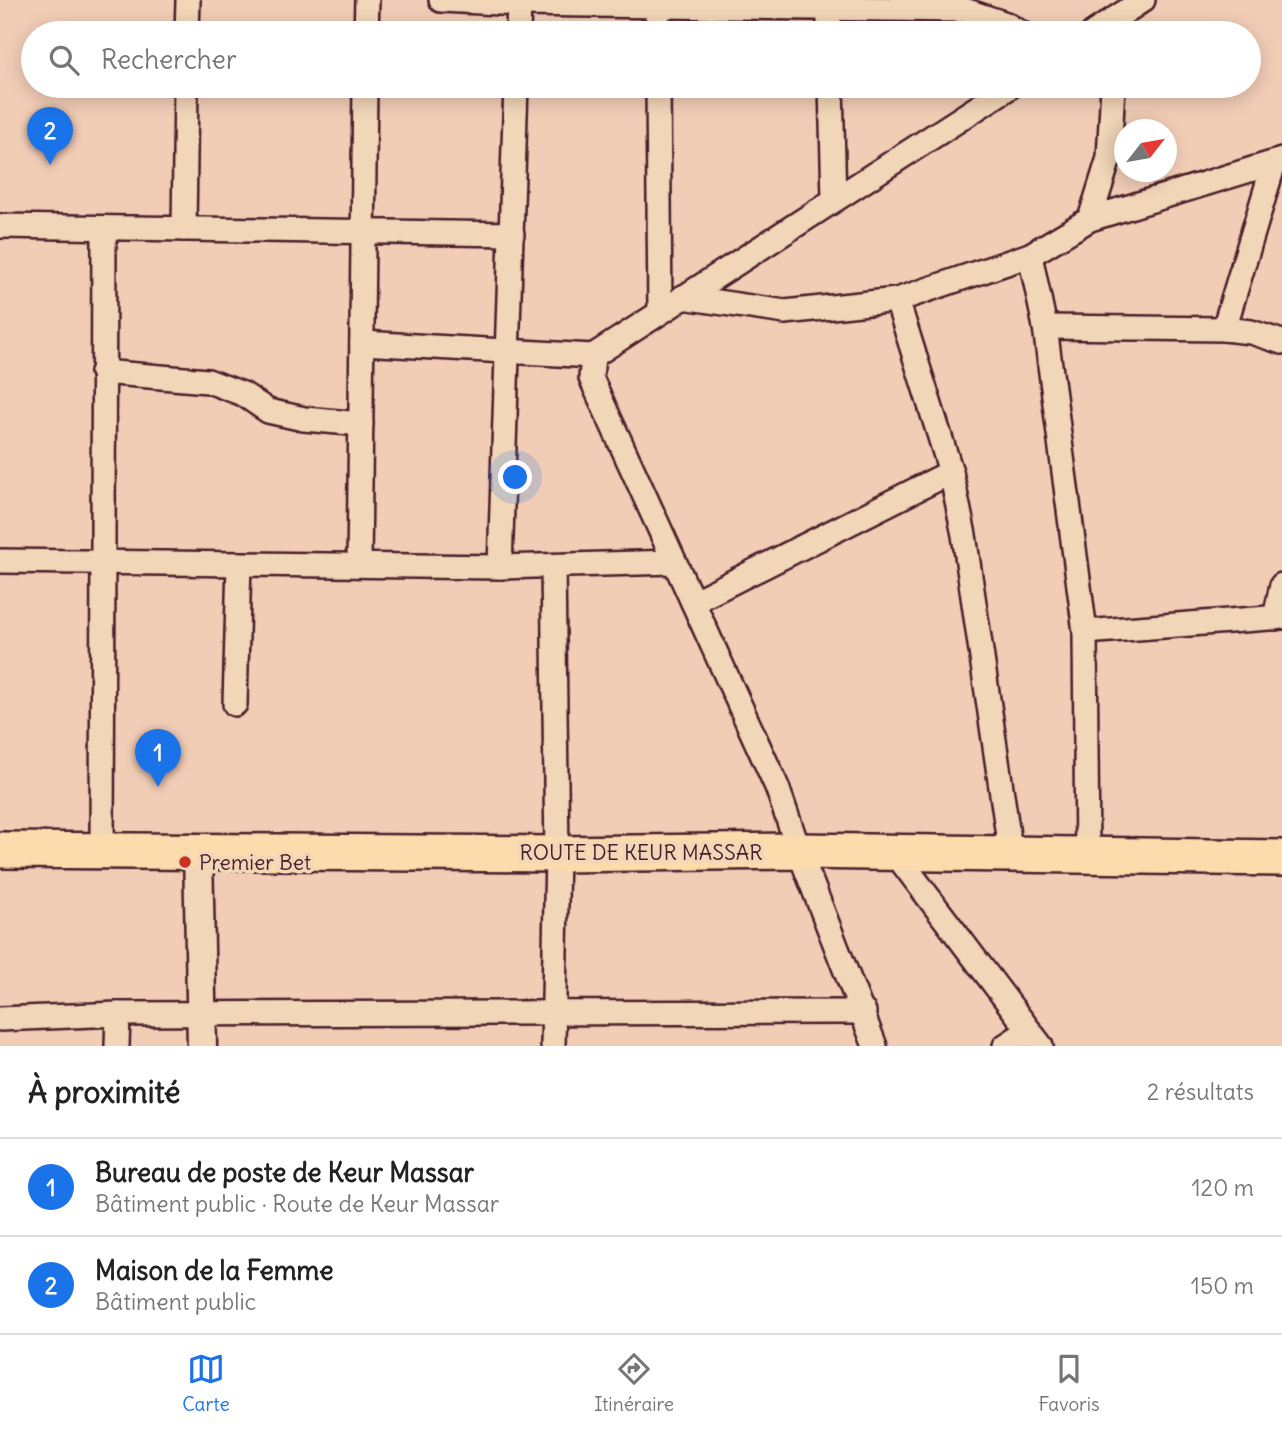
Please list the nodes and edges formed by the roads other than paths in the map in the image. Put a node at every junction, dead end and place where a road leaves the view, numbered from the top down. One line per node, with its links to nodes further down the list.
1 (188, 0): 8 (street)
2 (367, 0): 9 (street)
3 (440, 0): 5 (street)
4 (1143, 0): 13 (street)
5 (519, 2): 7 (street); 10 (street)
6 (829, 4): 7 (street); 12 (street)
7 (657, 5): 11 (street)
8 (187, 21)
9 (366, 21)
10 (518, 21)
11 (658, 21)
12 (1000, 21)
13 (1120, 21)
14 (187, 98): 26 (street)
15 (366, 98): 27 (street)
16 (516, 98): 28 (street)
17 (658, 98): 32 (street)
18 (831, 98): 22 (street)
19 (992, 98): 22 (street)
20 (1112, 98): 23 (street)
21 (1278, 162): 23 (street); 34 (street)
22 (834, 200): 30 (street)
23 (1090, 219): 29 (street)
24 (0, 226): 25 (street)
25 (104, 228): 26 (street); 39 (street)
26 (184, 229): 27 (street)
27 (363, 232): 28 (street); 36 (street)
28 (512, 234): 37 (street)
29 (1030, 255): 31 (street); 33 (street)
30 (683, 297): 31 (street); 32 (street)
31 (897, 300): 41 (street)
32 (660, 312): 38 (street)
33 (1045, 327): 34 (street); 52 (street)
34 (1224, 329): 35 (street)
35 (1282, 342)
36 (362, 343): 37 (street); 40 (street)
37 (508, 349): 38 (street); 47 (street)
38 (593, 356): 44 (street)
39 (102, 372): 40 (street); 43 (street)
40 (361, 424): 46 (street)
41 (951, 472): 50 (street); 60 (street)
42 (0, 561): 43 (street)
43 (103, 562): 45 (street); 55 (street)
44 (674, 562): 48 (street); 50 (street)
45 (239, 564): 46 (street); 53 (street)
46 (359, 565): 47 (street)
47 (500, 566): 48 (street)
48 (553, 566): 59 (street)
49 (1282, 585): 51 (street)
50 (693, 602): 57 (street)
51 (1279, 617): 52 (street)
52 (1085, 632): 61 (street)
53 (235, 704)
54 (0, 850): 55 (main road, ROUTE DE KEUR MASSAR)
55 (102, 851): 56 (main road, ROUTE DE KEUR MASSAR)
56 (198, 851): 59 (main road, ROUTE DE KEUR MASSAR); 66 (street)
57 (799, 851): 58 (main road, ROUTE DE KEUR MASSAR); 59 (main road, ROUTE DE KEUR MASSAR); 63 (street)
58 (895, 853): 60 (main road, ROUTE DE KEUR MASSAR); 68 (street)
59 (556, 854): 64 (street)
60 (1011, 856): 61 (main road, ROUTE DE KEUR MASSAR)
61 (1087, 857): 62 (main road, ROUTE DE KEUR MASSAR)
62 (1282, 858)
63 (864, 1012): 64 (street); 72 (street)
64 (553, 1013): 66 (street); 71 (street)
65 (118, 1014): 66 (street); 67 (street); 69 (street)
66 (201, 1016): 70 (street)
67 (0, 1019)
68 (1034, 1038): 73 (street)
69 (117, 1046)
70 (202, 1046)
71 (553, 1046)
72 (875, 1046)
73 (1005, 1046)

